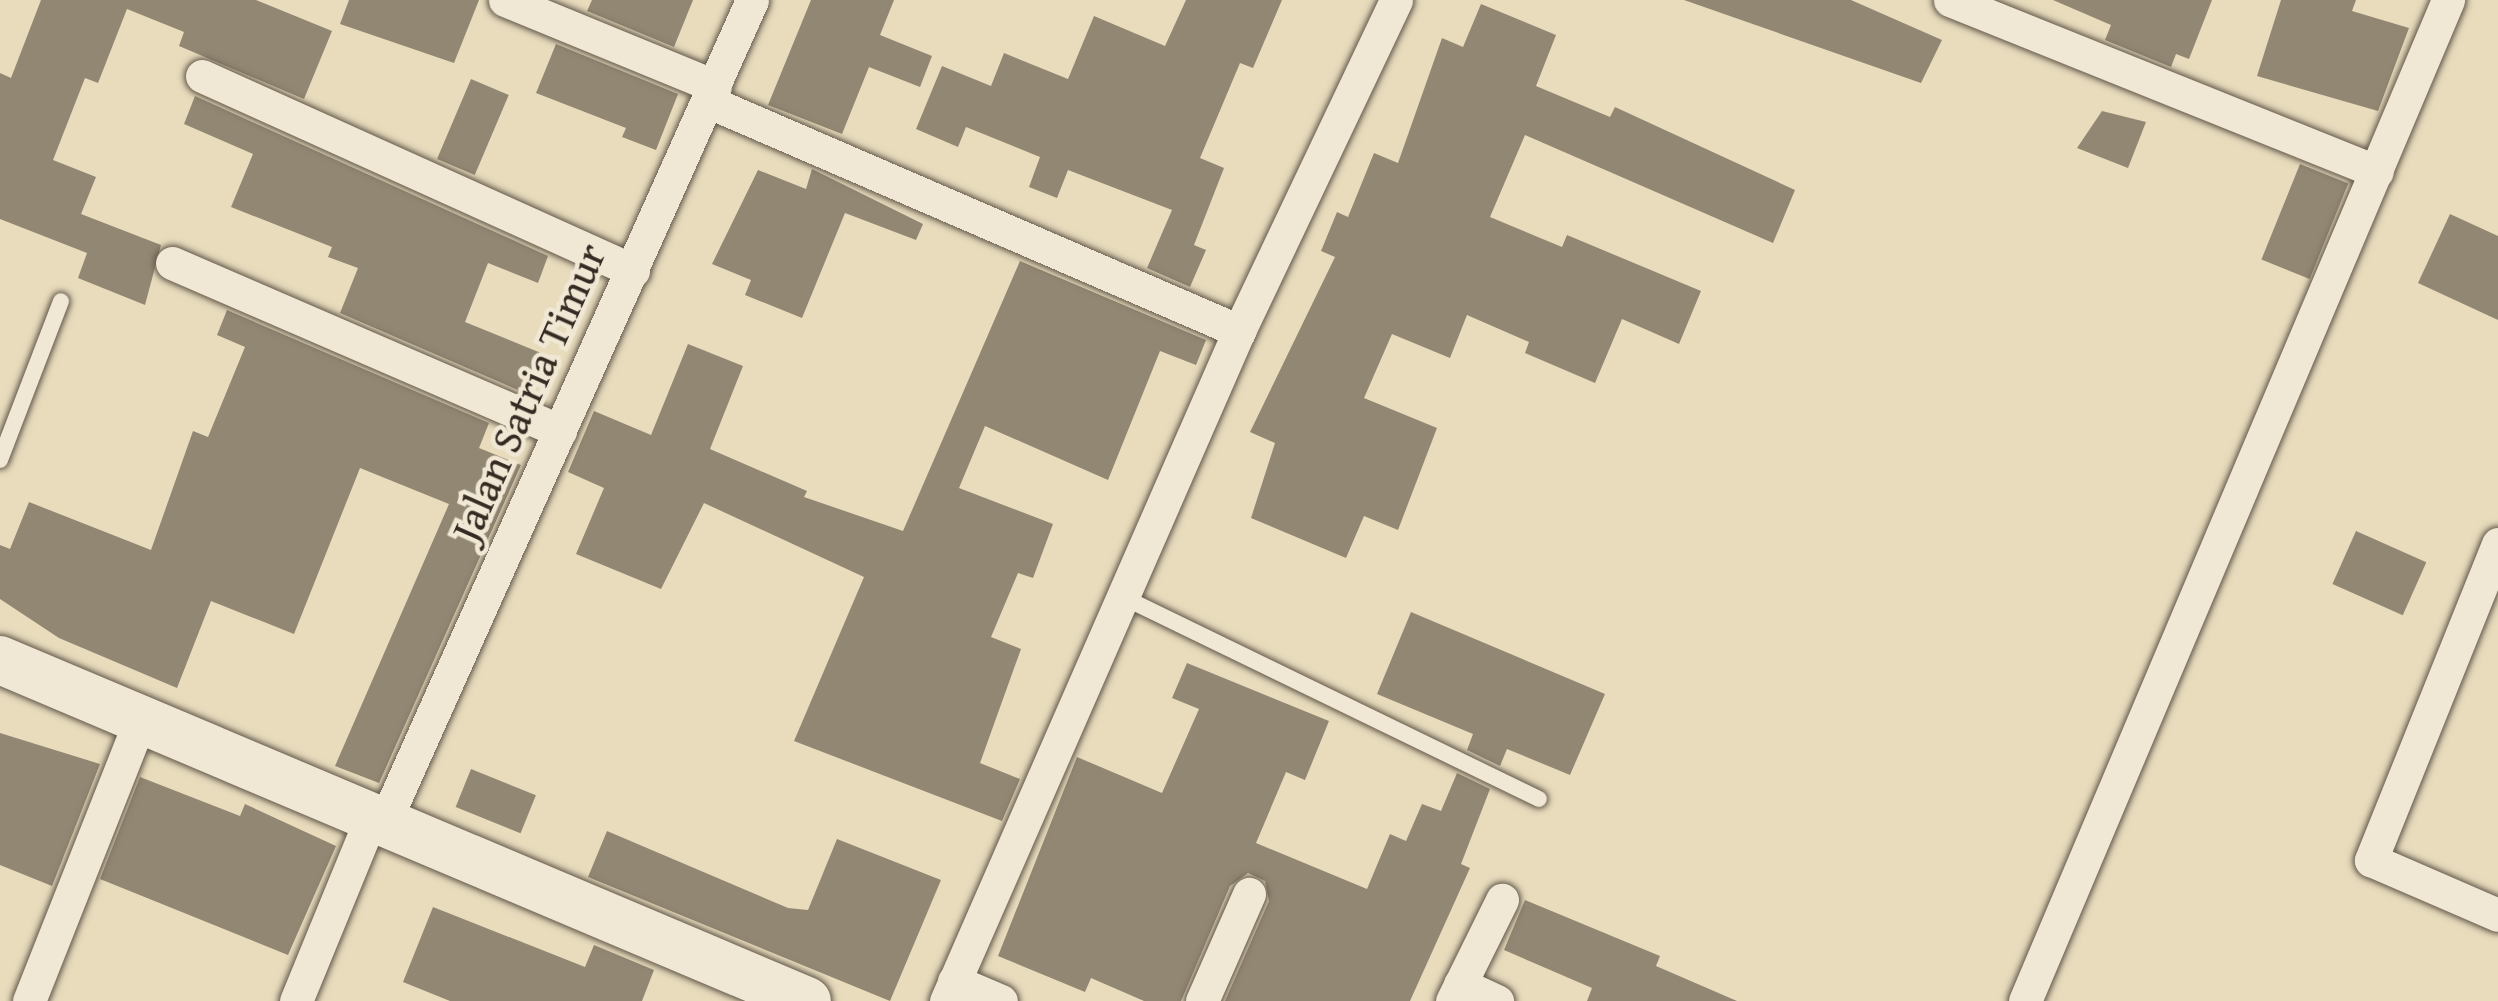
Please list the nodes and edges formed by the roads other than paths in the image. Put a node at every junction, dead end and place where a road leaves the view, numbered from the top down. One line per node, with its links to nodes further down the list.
1 (505, 0): 7 (street)
2 (752, 0): 7 (street, Jalan Satria Timur)
3 (1396, 0): 12 (street)
4 (1950, 0): 8 (street)
5 (2448, 0): 8 (street)
6 (202, 76): 10 (street)
7 (711, 94): 10 (street, Jalan Satria Timur); 12 (street)
8 (2377, 172): 32 (street)
9 (172, 263): 13 (street)
10 (632, 271): 13 (street, Jalan Satria Timur)
11 (61, 301): 14 (lane)
12 (1239, 331): 16 (street)
13 (560, 431): 20 (street, Jalan Satria Timur)
14 (0, 460)
15 (2498, 544): 23 (street)
16 (1125, 598): 19 (lane); 24 (street)
17 (0, 660): 18 (street)
18 (140, 720): 20 (street); 26 (street)
19 (1539, 799)
20 (378, 819): 27 (street, Jalan Satria Timur); 28 (street)
21 (1249, 894): 30 (street)
22 (1502, 900): 25 (street)
23 (2498, 915)
24 (950, 991): 29 (street)
25 (1456, 992): 31 (street)
26 (29, 1001)
27 (296, 1001)
28 (807, 1001)
29 (1001, 1001)
30 (1202, 1001)
31 (1497, 1001)
32 (2025, 1001)

